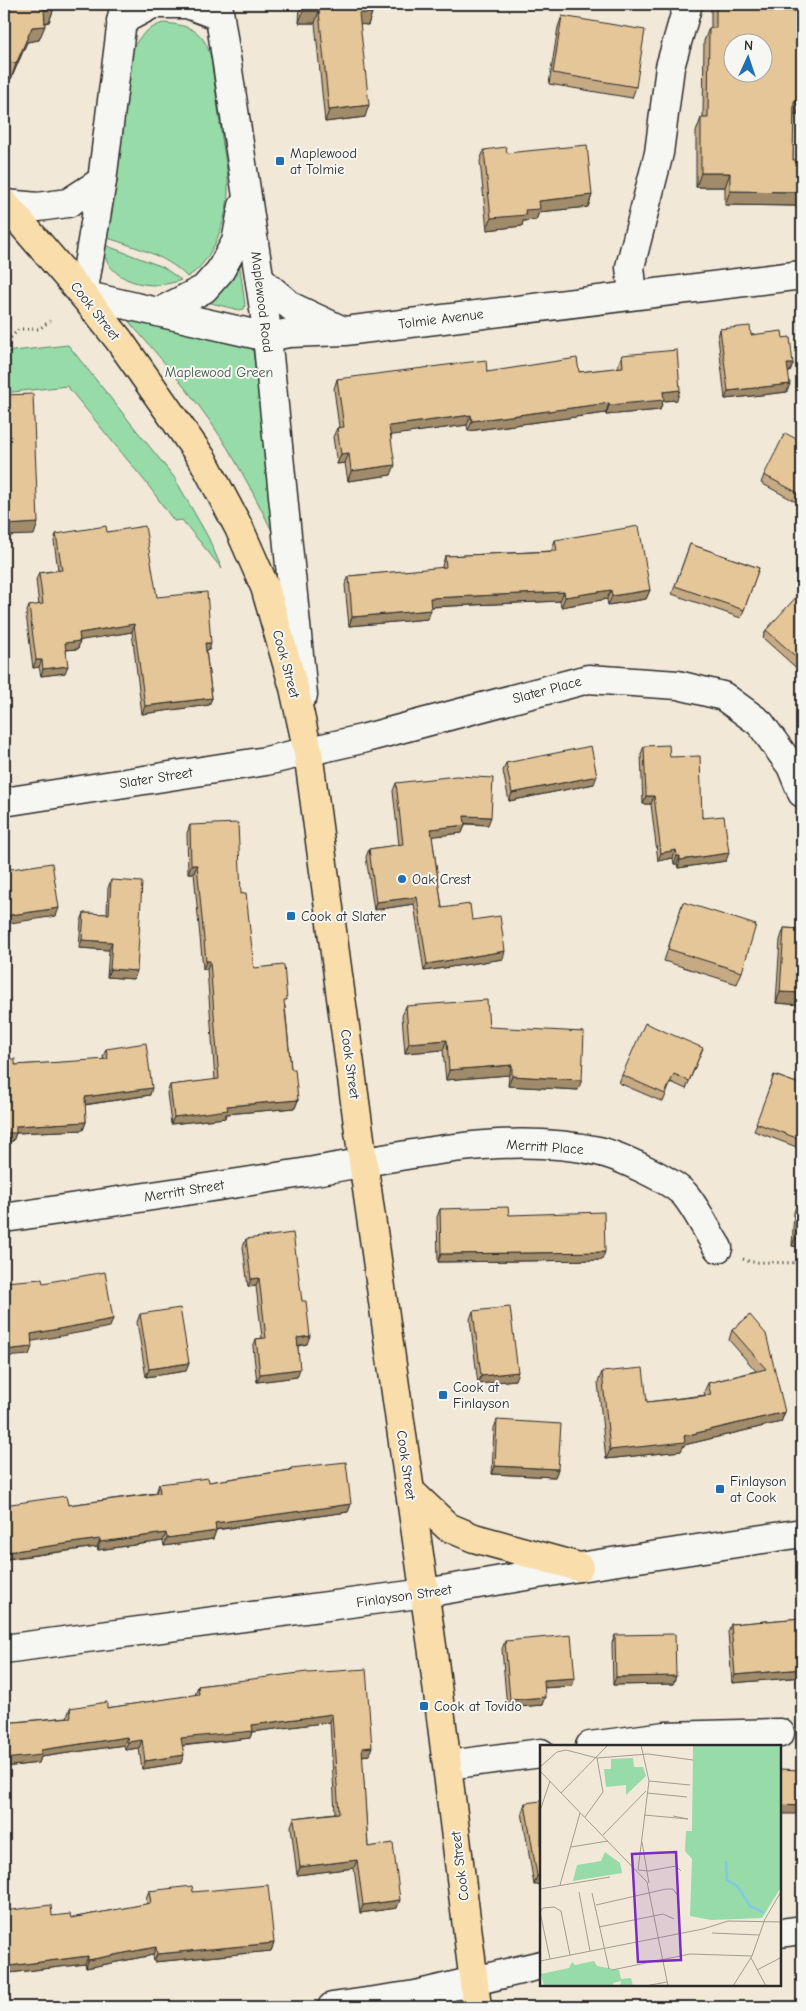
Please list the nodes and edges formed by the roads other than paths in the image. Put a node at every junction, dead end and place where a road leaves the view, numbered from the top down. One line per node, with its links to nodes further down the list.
1 (688, 4): 10 (street)
2 (218, 10): 3 (street); 5 (street, Maplewood Road)
3 (123, 12): 4 (street)
4 (102, 181): 6 (street); 9 (street)
5 (247, 189): 8 (street, Maplewood Road); 11 (street)
6 (4, 203): 9 (main road, Cook Street)
7 (802, 275): 10 (street, Tolmie Avenue)
8 (260, 280): 12 (street); 13 (street, Maplewood Road)
9 (83, 295): 11 (street, Tolmie Avenue); 14 (main road, Cook Street)
10 (633, 295): 12 (street, Tolmie Avenue)
11 (159, 312): 13 (street, Tolmie Avenue)
12 (345, 331): 13 (street, Tolmie Avenue)
13 (267, 337): 14 (street, Maplewood Road)
14 (308, 752): 15 (street, Slater Place); 16 (street, Slater Street); 17 (main road, Cook Street)
15 (802, 793)
16 (4, 800)
17 (363, 1162): 18 (street, Merritt Street); 19 (street, Merritt Place); 20 (main road, Cook Street)
18 (4, 1218)
19 (718, 1248)
20 (410, 1491): 22 (main road); 23 (main road, Cook Street)
21 (802, 1532): 22 (street, Finlayson Street)
22 (579, 1567): 23 (street, Finlayson Street)
23 (425, 1593): 24 (street, Finlayson Street); 28 (main road, Cook Street)
24 (4, 1649)
25 (780, 1733): 26 (street)
26 (598, 1745)
27 (540, 1753): 28 (street)
28 (448, 1765): 32 (main road, Cook Street)
29 (802, 1930): 30 (street)
30 (781, 1933)
31 (540, 1965): 32 (street)
32 (476, 1995): 33 (street)
33 (332, 2007)

